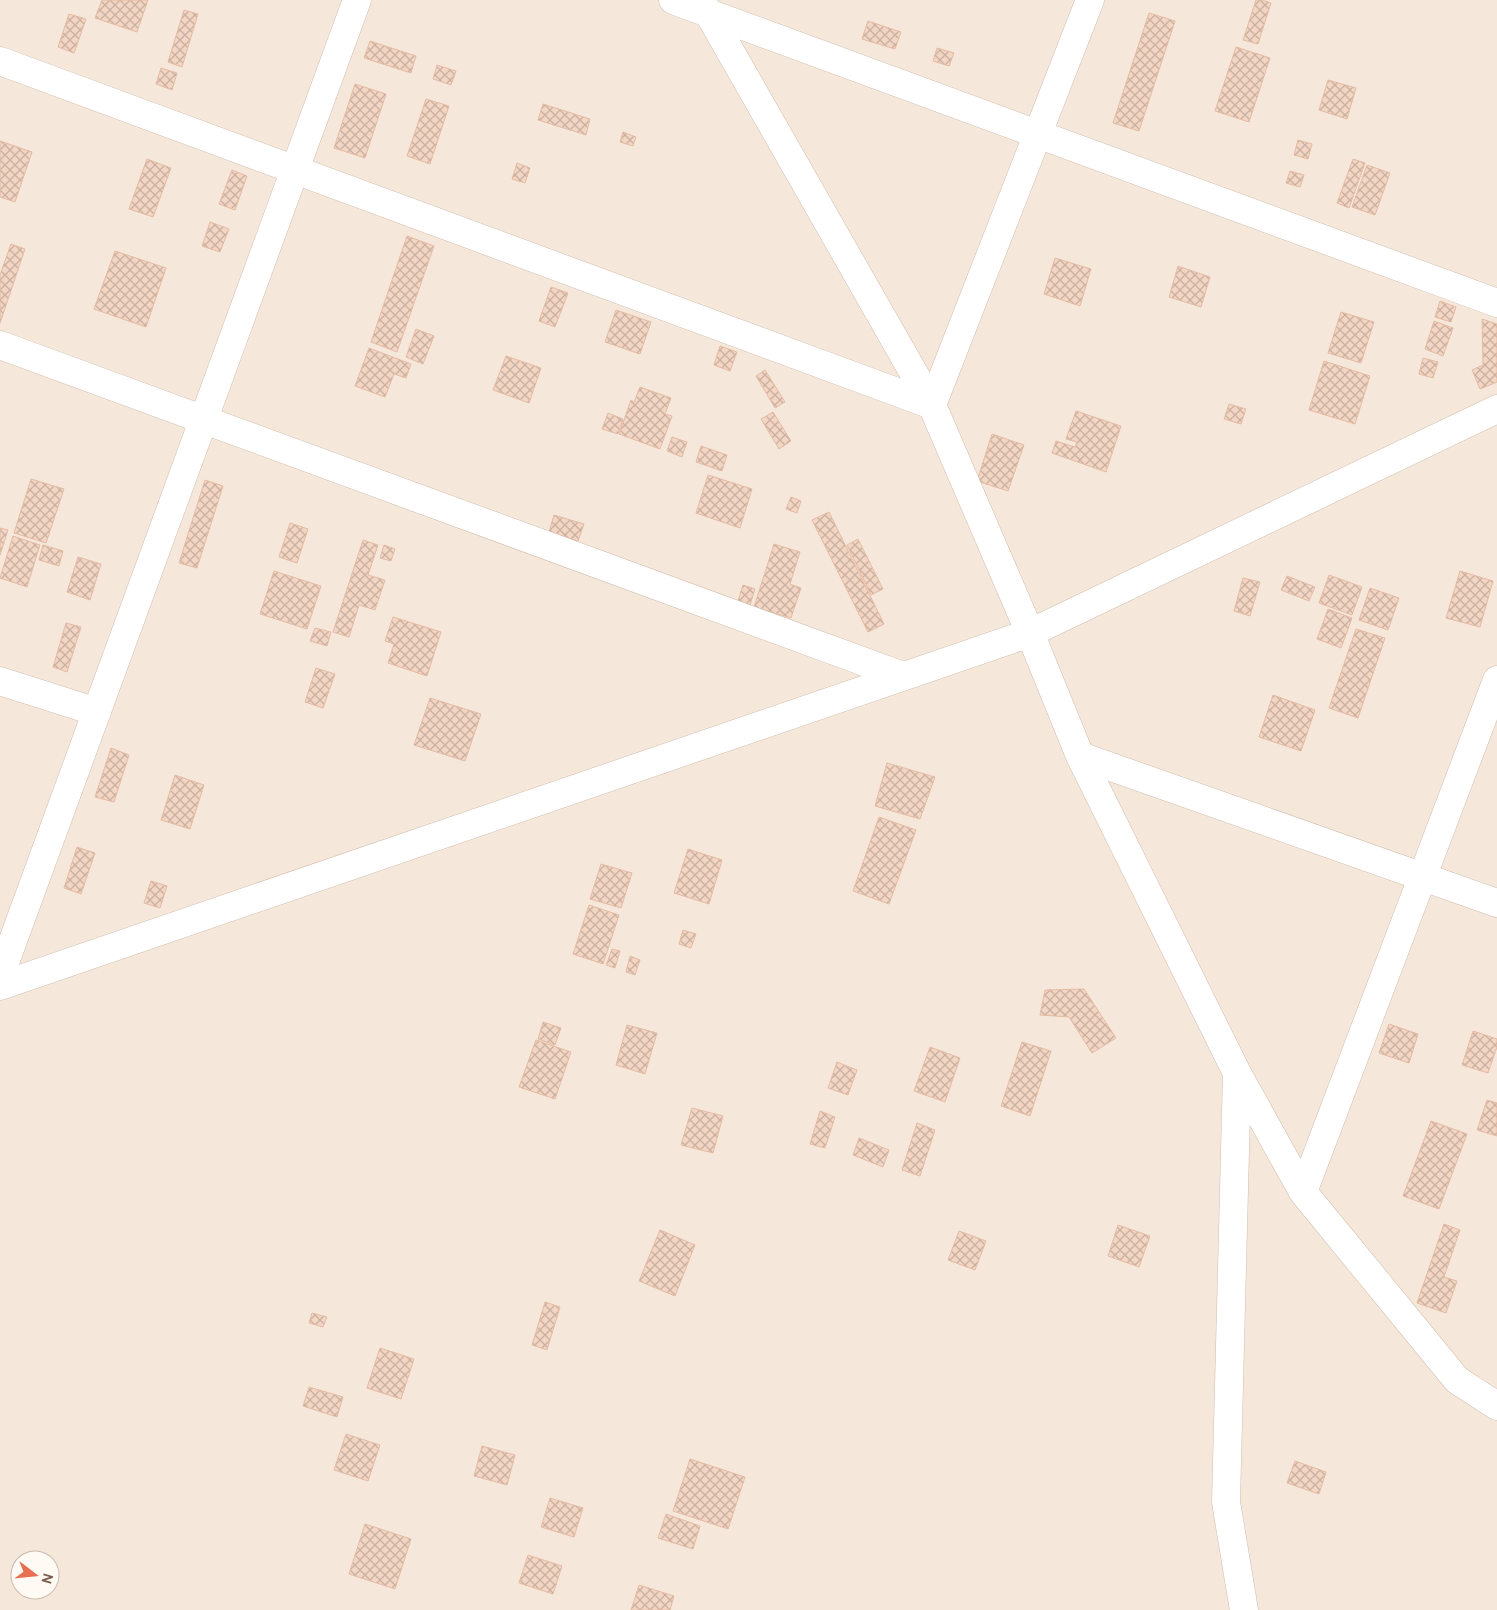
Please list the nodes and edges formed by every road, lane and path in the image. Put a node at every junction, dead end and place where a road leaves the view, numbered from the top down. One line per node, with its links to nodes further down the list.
1 (357, 0): 7 (street)
2 (673, 0): 4 (street)
3 (1090, 0): 6 (street)
4 (705, 7): 6 (street); 10 (street)
5 (0, 61): 7 (street)
6 (1038, 134): 8 (street); 10 (street)
7 (295, 170): 10 (street); 12 (street)
8 (1497, 303)
9 (0, 346): 12 (street)
10 (932, 404): 13 (street)
11 (1497, 409): 13 (street)
12 (203, 420): 14 (street); 17 (street)
13 (1030, 633): 14 (street); 18 (street)
14 (903, 676): 22 (street)
15 (1497, 680): 19 (street)
16 (0, 681): 17 (street)
17 (97, 712): 21 (street)
18 (1080, 756): 19 (street); 23 (street)
19 (1423, 876): 20 (street); 24 (street)
20 (1497, 903)
21 (0, 976)
22 (0, 986)
23 (1237, 1073): 24 (street); 26 (street)
24 (1302, 1192): 25 (street)
25 (1497, 1406)
26 (1244, 1610)

